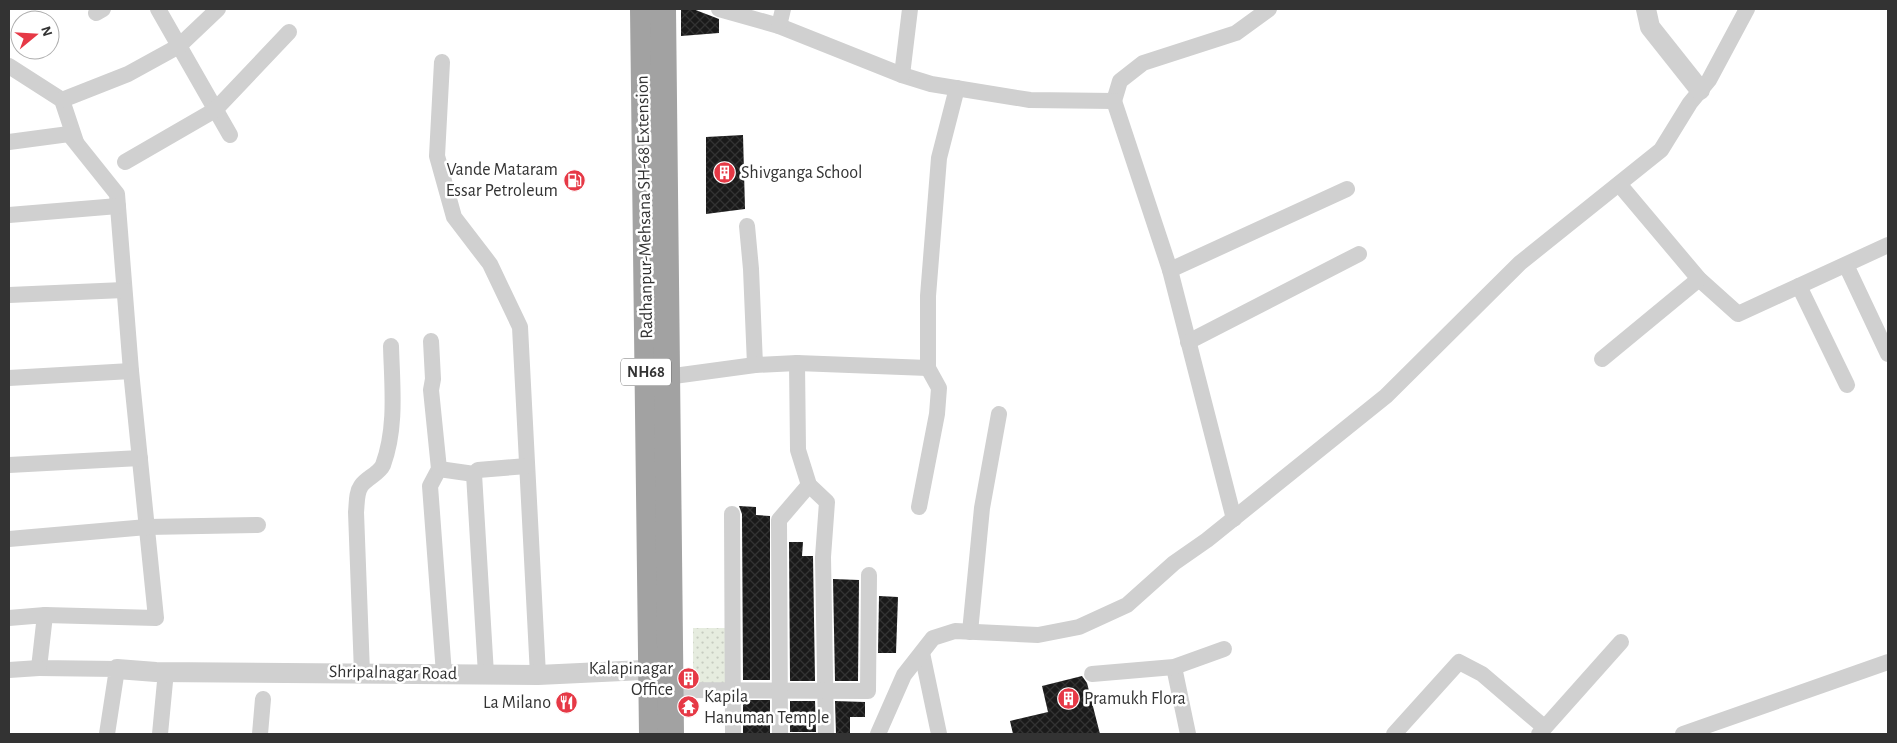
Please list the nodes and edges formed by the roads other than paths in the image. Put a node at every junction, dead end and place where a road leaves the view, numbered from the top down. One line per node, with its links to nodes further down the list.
1 (158, 9): 13 (street)
2 (218, 9): 13 (street)
3 (643, 9): 49 (highway, Radhanpur-Mehsana SH-68 Extension / NH68)
4 (663, 9): 49 (highway, NH68)
5 (719, 9): 11 (street)
6 (782, 9): 11 (street)
7 (910, 9): 16 (street)
8 (1269, 9): 20 (street)
9 (1646, 9): 18 (street)
10 (1747, 9): 18 (street)
11 (779, 26): 16 (street)
12 (289, 32): 21 (street)
13 (179, 46): 19 (street); 21 (street)
14 (442, 62): 54 (street)
15 (9, 66): 19 (street)
16 (902, 75): 17 (street)
17 (956, 88): 20 (street); 46 (street)
18 (1700, 90): 26 (street)
19 (62, 100): 24 (street)
20 (1114, 101): 34 (street)
21 (215, 110): 22 (street); 25 (street)
22 (230, 135)
23 (9, 142): 24 (street)
24 (76, 143): 28 (street)
25 (125, 162)
26 (1619, 184): 35 (street); 60 (street)
27 (1347, 189): 34 (street)
28 (118, 206): 29 (street); 37 (street)
29 (9, 214)
30 (746, 226): 45 (street)
31 (1888, 245): 33 (street)
32 (1359, 254): 40 (street)
33 (1846, 264): 36 (street); 42 (street)
34 (1170, 270): 40 (street)
35 (1699, 279): 36 (street); 43 (street)
36 (1799, 286): 50 (street)
37 (124, 290): 38 (street); 47 (street)
38 (9, 295)
39 (431, 340): 55 (street)
40 (1188, 342): 60 (street)
41 (391, 346): 77 (street)
42 (1888, 354)
43 (1602, 359)
44 (797, 363): 45 (street); 46 (street); 57 (street)
45 (755, 365): 49 (street)
46 (928, 368): 58 (street)
47 (131, 371): 48 (street); 52 (street)
48 (9, 378)
49 (656, 378): 82 (highway, Radhanpur-Mehsana SH-68 Extension / NH68)
50 (1848, 385)
51 (1000, 414): 67 (street)
52 (140, 458): 53 (street); 62 (street)
53 (9, 465)
54 (527, 466): 56 (street); 81 (street)
55 (439, 469): 56 (street); 78 (street)
56 (474, 474): 79 (street)
57 (809, 484): 84 (street); 85 (street)
58 (918, 507)
59 (732, 514): 83 (street)
60 (1234, 520): 67 (street)
61 (258, 525): 62 (street)
62 (147, 527): 63 (street); 65 (street)
63 (9, 539)
64 (869, 575): 85 (street)
65 (45, 615): 66 (street); 73 (street)
66 (9, 618)
67 (970, 632): 70 (street)
68 (1621, 642): 87 (street)
69 (1224, 649): 72 (street)
70 (922, 653): 96 (street); 97 (street)
71 (1888, 662): 100 (street)
72 (1174, 667): 80 (street); 98 (street)
73 (40, 668): 74 (street); 75 (street)
74 (117, 669): 76 (street, Shripalnagar Road); 88 (street)
75 (9, 670)
76 (166, 671): 77 (street, Shripalnagar Road); 89 (street)
77 (362, 673): 78 (street, Shripalnagar Road)
78 (444, 674): 79 (street, Shripalnagar Road)
79 (486, 674): 81 (street, Shripalnagar Road)
80 (1092, 674)
81 (538, 675): 82 (street, Shripalnagar Road)
82 (664, 676): 83 (street); 91 (highway, Radhanpur-Mehsana SH-68 Extension / NH68); 92 (highway, NH68)
83 (733, 690): 84 (street); 93 (street)
84 (780, 691): 85 (street); 94 (street)
85 (826, 691): 95 (street)
86 (263, 699): 90 (street)
87 (1542, 731): 99 (street)
88 (107, 734)
89 (160, 734)
90 (260, 734)
91 (652, 734)
92 (671, 734)
93 (733, 734)
94 (780, 734)
95 (826, 734)
96 (878, 734)
97 (939, 734)
98 (1188, 734)
99 (1394, 734)
100 (1683, 734)

